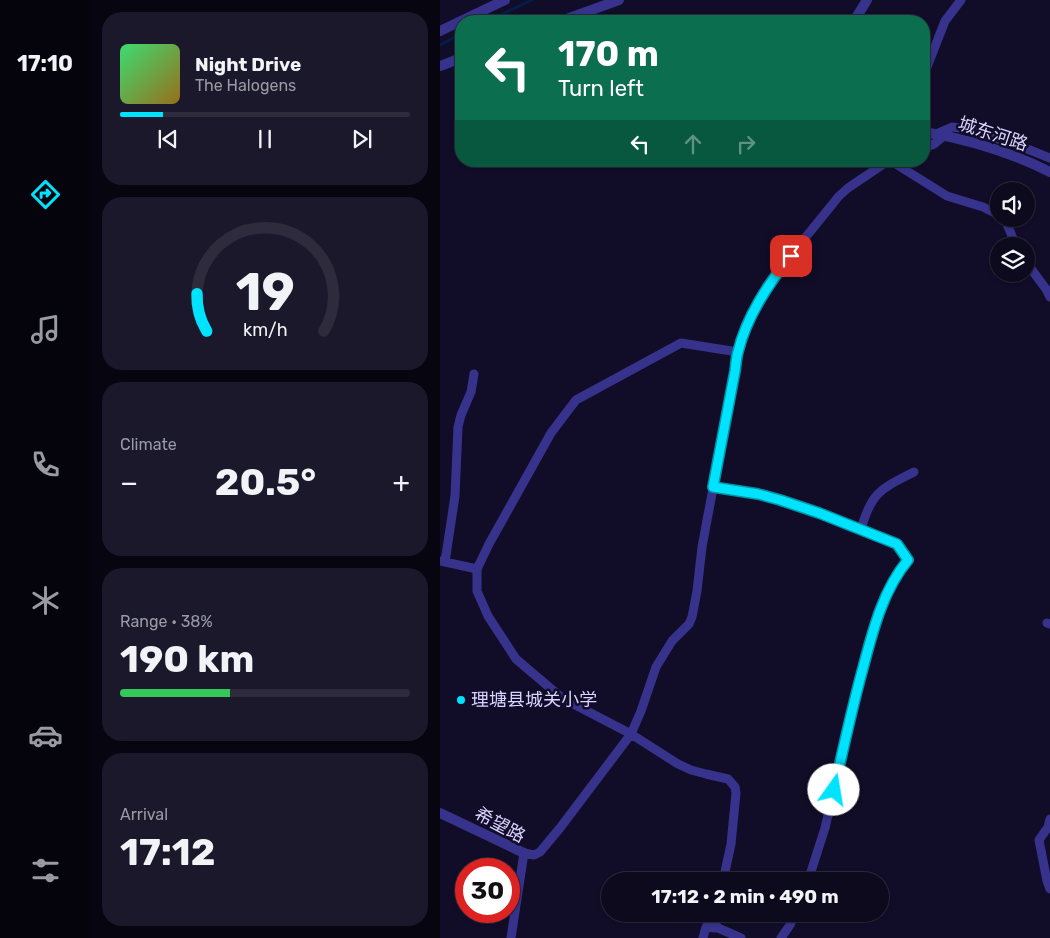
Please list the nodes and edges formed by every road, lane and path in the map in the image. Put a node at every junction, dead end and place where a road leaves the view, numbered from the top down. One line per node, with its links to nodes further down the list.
1 (505, 0): 5 (street)
2 (619, 0): 6 (street)
3 (867, 0): 7 (street)
4 (961, 0): 10 (street)
5 (474, 15)
6 (578, 15)
7 (858, 15)
8 (455, 24): 9 (street)
9 (440, 31)
10 (930, 59)
11 (455, 60): 12 (street)
12 (440, 66)
13 (930, 133): 14 (street, 城东河路)
14 (940, 135): 15 (street); 16 (street); 19 (street, 城东河路)
15 (930, 146)
16 (1050, 158)
17 (881, 167): 23 (street)
18 (900, 167): 20 (street)
19 (1050, 172)
20 (990, 211)
21 (1035, 274): 22 (street)
22 (1050, 297)
23 (738, 352): 26 (street); 29 (street)
24 (474, 374): 28 (street)
25 (914, 472): 27 (street)
26 (713, 487): 27 (street); 30 (street)
27 (861, 529): 35 (street)
28 (442, 562): 29 (street)
29 (477, 569): 30 (street)
30 (631, 734): 33 (street); 34 (street)
31 (440, 813): 33 (street, 希望路)
32 (1050, 819): 36 (street)
33 (524, 852): 40 (street, 希望路)
34 (725, 872)
35 (811, 872)
36 (1050, 889)
37 (715, 922): 39 (street)
38 (791, 922): 43 (street)
39 (716, 926): 41 (street); 42 (street)
40 (511, 938)
41 (703, 938)
42 (742, 938)
43 (781, 938)

